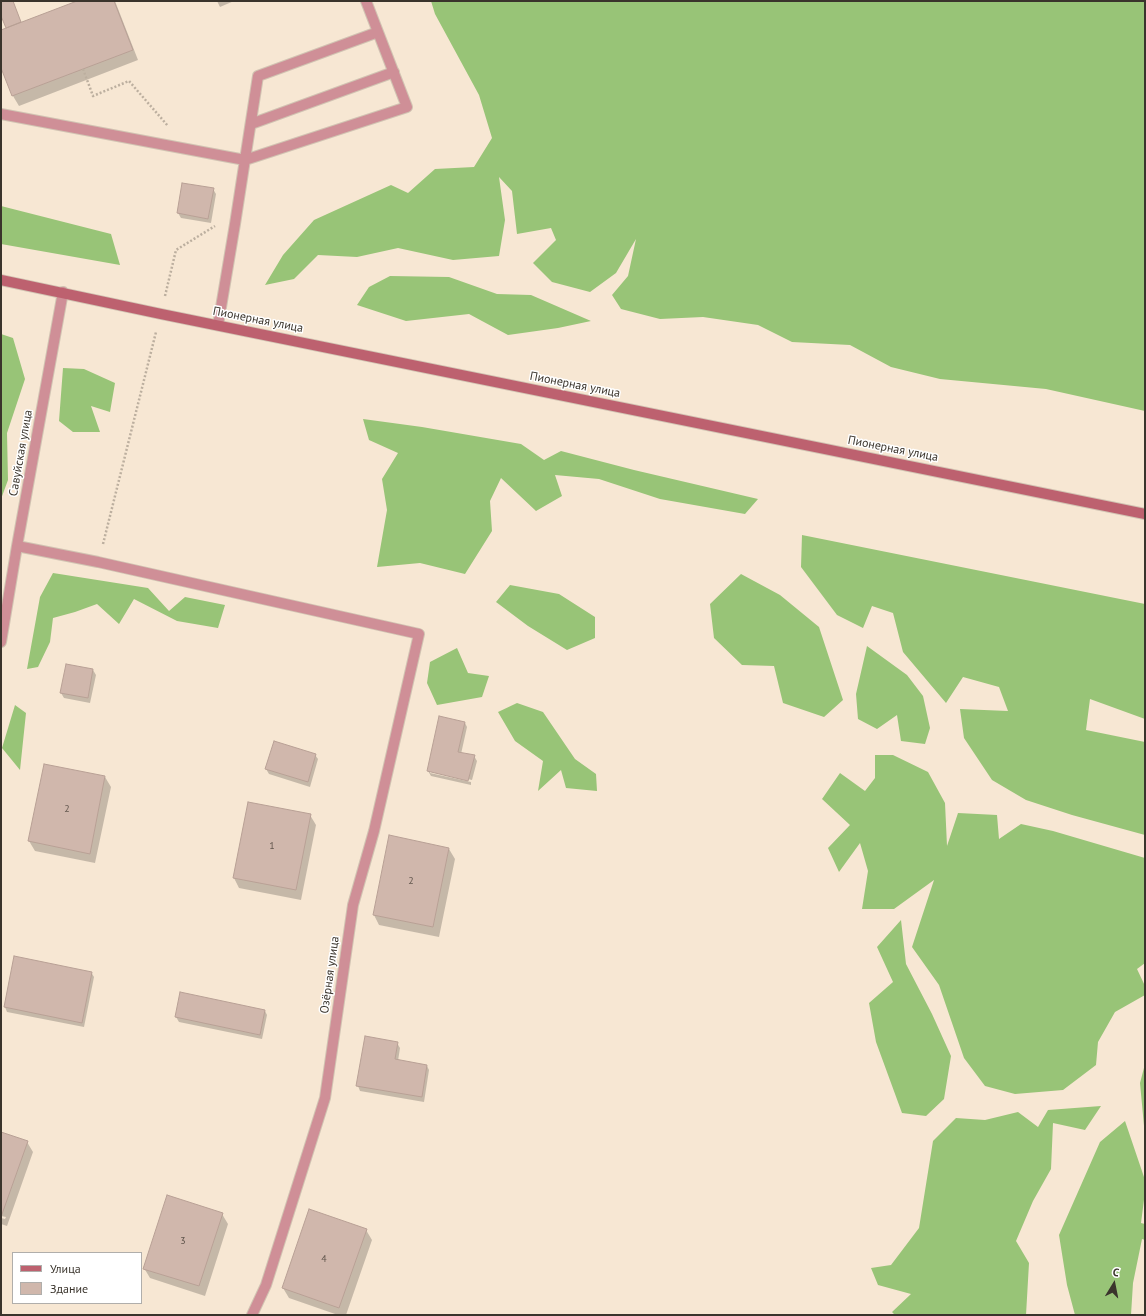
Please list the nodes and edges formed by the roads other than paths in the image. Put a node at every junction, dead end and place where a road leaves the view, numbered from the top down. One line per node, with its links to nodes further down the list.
1 (366, 1): 2 (street)
2 (378, 32): 3 (street); 5 (street)
3 (394, 72): 5 (street); 6 (street)
4 (1, 114): 6 (street)
5 (250, 124): 6 (street)
6 (245, 160): 9 (street)
7 (1, 280): 8 (main road, Пионерная улица)
8 (64, 292): 9 (main road, Пионерная улица); 11 (street, Савуйская улица)
9 (218, 325): 10 (main road, Пионерная улица)
10 (1145, 514)
11 (17, 546): 12 (street, Савуйская улица); 13 (street, Озёрная улица)
12 (1, 642)
13 (252, 1315)

